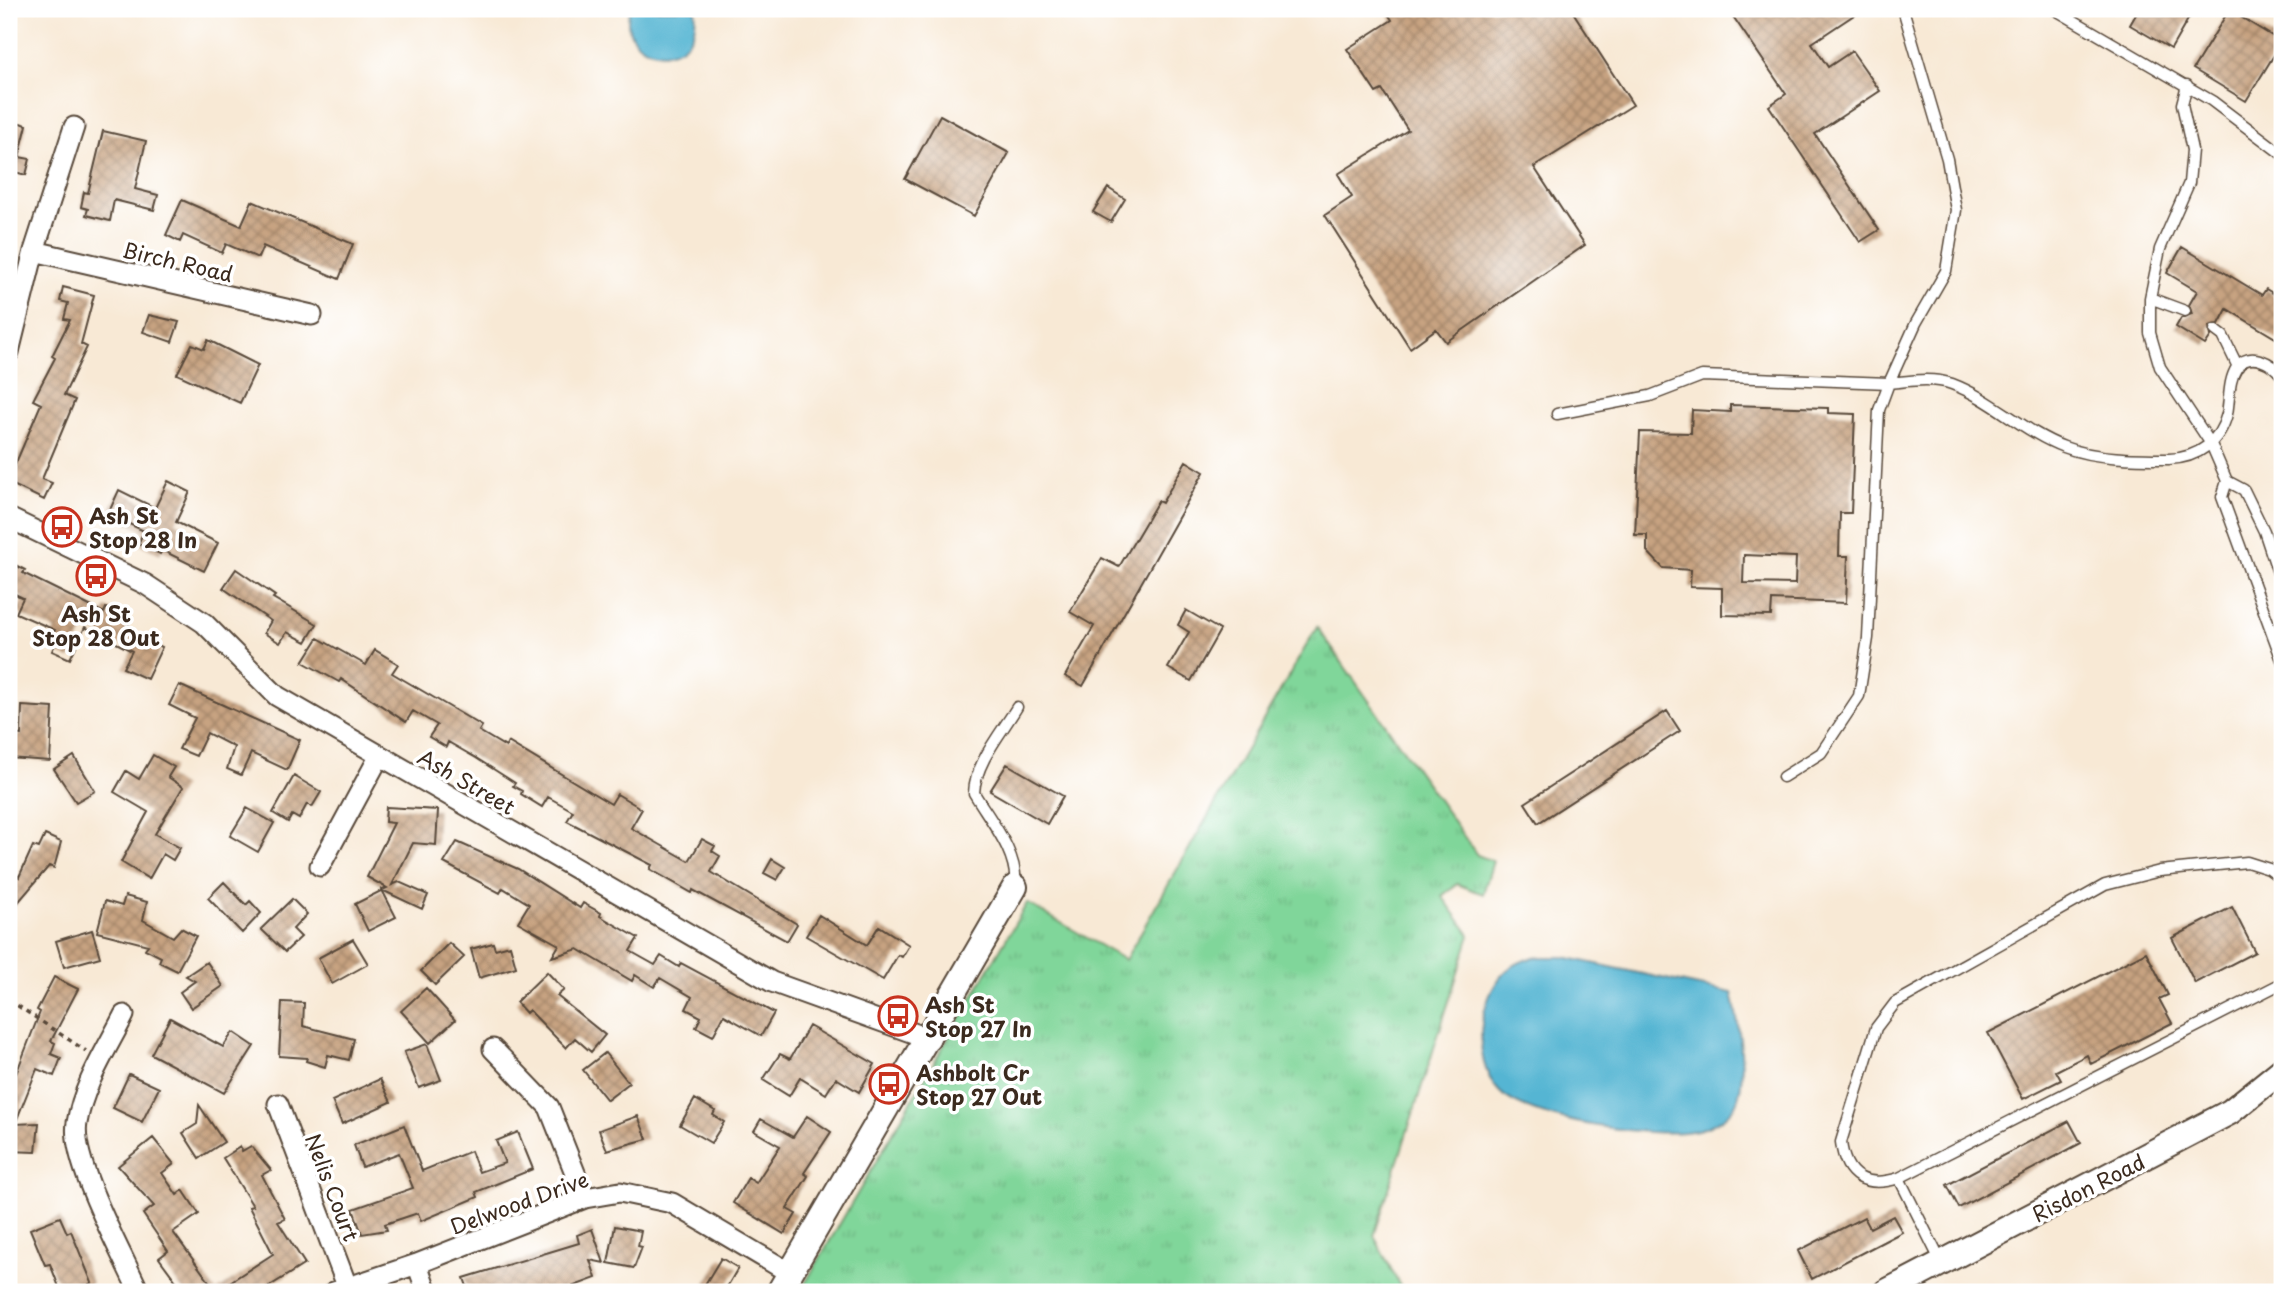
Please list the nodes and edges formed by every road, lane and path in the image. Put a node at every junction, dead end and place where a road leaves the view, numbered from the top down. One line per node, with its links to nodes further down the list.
1 (1903, 9): 14 (lane)
2 (2054, 9): 3 (lane)
3 (2187, 85): 5 (lane); 7 (lane)
4 (74, 127): 6 (street)
5 (2282, 154)
6 (34, 251): 9 (street, Birch Road); 11 (street)
7 (2150, 298): 8 (lane); 16 (lane)
8 (2185, 311)
9 (312, 315)
10 (2215, 330): 12 (lane)
11 (9, 352)
12 (2238, 367): 13 (lane); 16 (lane)
13 (2282, 376)
14 (1889, 383): 15 (lane); 16 (lane); 23 (lane)
15 (1557, 414)
16 (2211, 444): 17 (lane)
17 (2227, 481): 19 (lane); 20 (lane)
18 (9, 518): 22 (street, Ash Street)
19 (2282, 585)
20 (2282, 660)
21 (1017, 707): 26 (lane)
22 (379, 757): 24 (street); 30 (street, Ash Street)
23 (1783, 776)
24 (320, 866)
25 (2282, 879): 35 (lane)
26 (1015, 887): 30 (street)
27 (2282, 983): 35 (lane)
28 (9, 1000): 32 (path)
29 (124, 1015): 32 (street)
30 (930, 1038): 39 (street)
31 (493, 1049): 36 (street)
32 (101, 1061): 41 (street)
33 (2282, 1070): 37 (street, Risdon Road)
34 (278, 1104): 40 (street, Nelis Court)
35 (1899, 1178): 37 (lane)
36 (585, 1198): 38 (street, Delwood Drive); 39 (street, Delwood Drive)
37 (1942, 1263): 43 (street, Risdon Road)
38 (417, 1264): 40 (street, Delwood Drive); 42 (street)
39 (785, 1283)
40 (340, 1289)
41 (139, 1292)
42 (427, 1292)
43 (1886, 1292)

